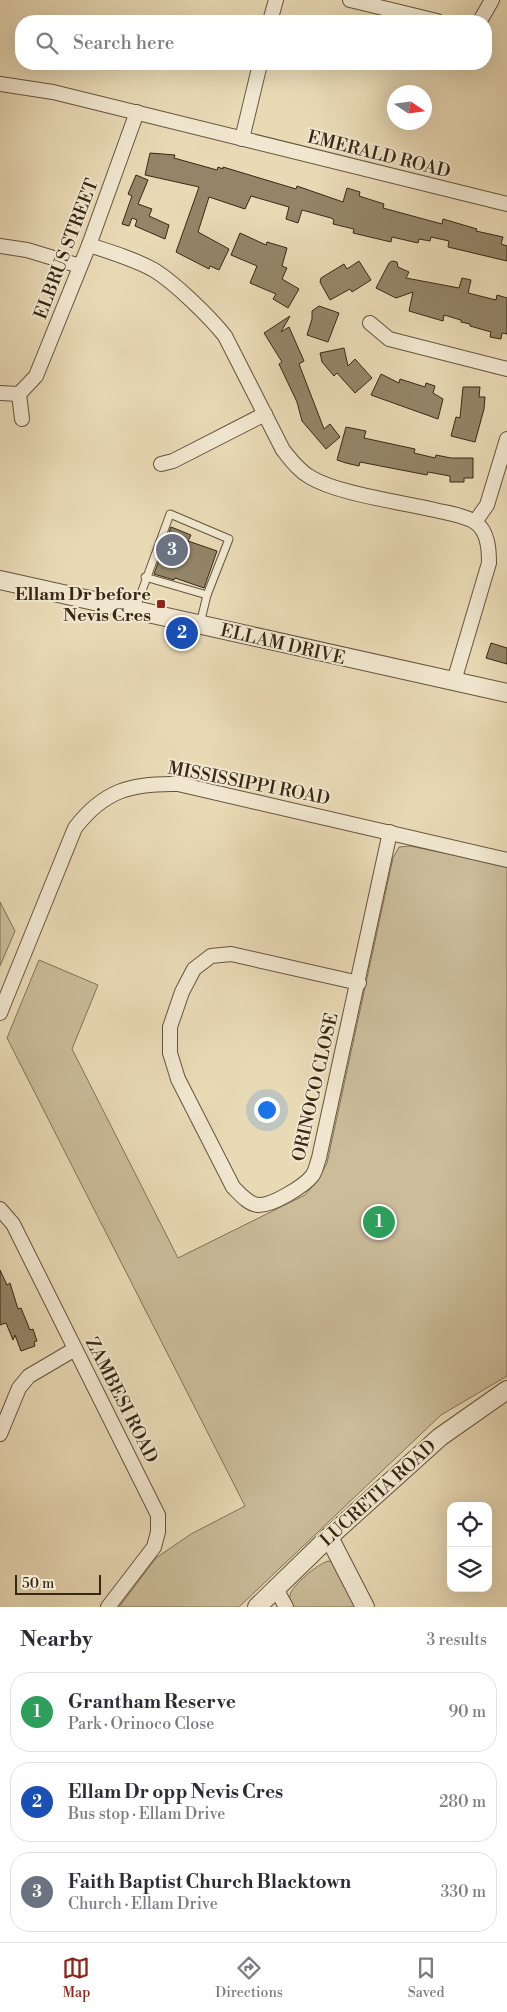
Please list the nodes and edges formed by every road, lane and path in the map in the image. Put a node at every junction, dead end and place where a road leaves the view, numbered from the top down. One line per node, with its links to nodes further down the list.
1 (276, 0): 4 (street)
2 (350, 0): 5 (street)
3 (492, 0): 6 (street)
4 (272, 15)
5 (412, 15)
6 (483, 15)
7 (259, 70): 10 (street)
8 (0, 84): 9 (street, EMERALD ROAD)
9 (137, 112): 10 (street, EMERALD ROAD); 12 (street, ELBRUS STREET)
10 (242, 139): 11 (street, EMERALD ROAD)
11 (507, 204)
12 (89, 244): 14 (street, ELBRUS STREET); 19 (street)
13 (0, 246): 14 (street)
14 (80, 266): 18 (street, ELBRUS STREET)
15 (370, 322): 16 (street)
16 (507, 369)
17 (0, 393): 18 (street)
18 (20, 394): 20 (street)
19 (265, 414): 22 (street); 23 (street)
20 (22, 419)
21 (507, 439): 23 (street)
22 (160, 464)
23 (475, 522): 29 (street)
24 (145, 577): 26 (lane); 26 (lane); 27 (lane)
25 (0, 580): 27 (street, ELLAM DRIVE)
26 (207, 595): 28 (lane)
27 (134, 610): 28 (street, ELLAM DRIVE)
28 (200, 625): 29 (street, ELLAM DRIVE)
29 (454, 681): 30 (street, ELLAM DRIVE)
30 (507, 693)
31 (390, 832): 32 (street, MISSISSIPPI ROAD); 33 (street, ORINOCO CLOSE); 34 (street, MISSISSIPPI ROAD)
32 (507, 860)
33 (359, 983): 33 (street, ORINOCO CLOSE)
34 (0, 1013)
35 (0, 1209): 36 (street, ZAMBESI ROAD)
36 (75, 1349): 38 (street); 41 (street, ZAMBESI ROAD)
37 (507, 1390): 39 (street, LUCRETIA ROAD)
38 (0, 1434)
39 (329, 1537): 40 (street, LUCRETIA ROAD); 44 (street)
40 (276, 1589): 42 (street, LUCRETIA ROAD); 43 (street)
41 (108, 1607)
42 (257, 1607)
43 (286, 1607)
44 (365, 1607)

